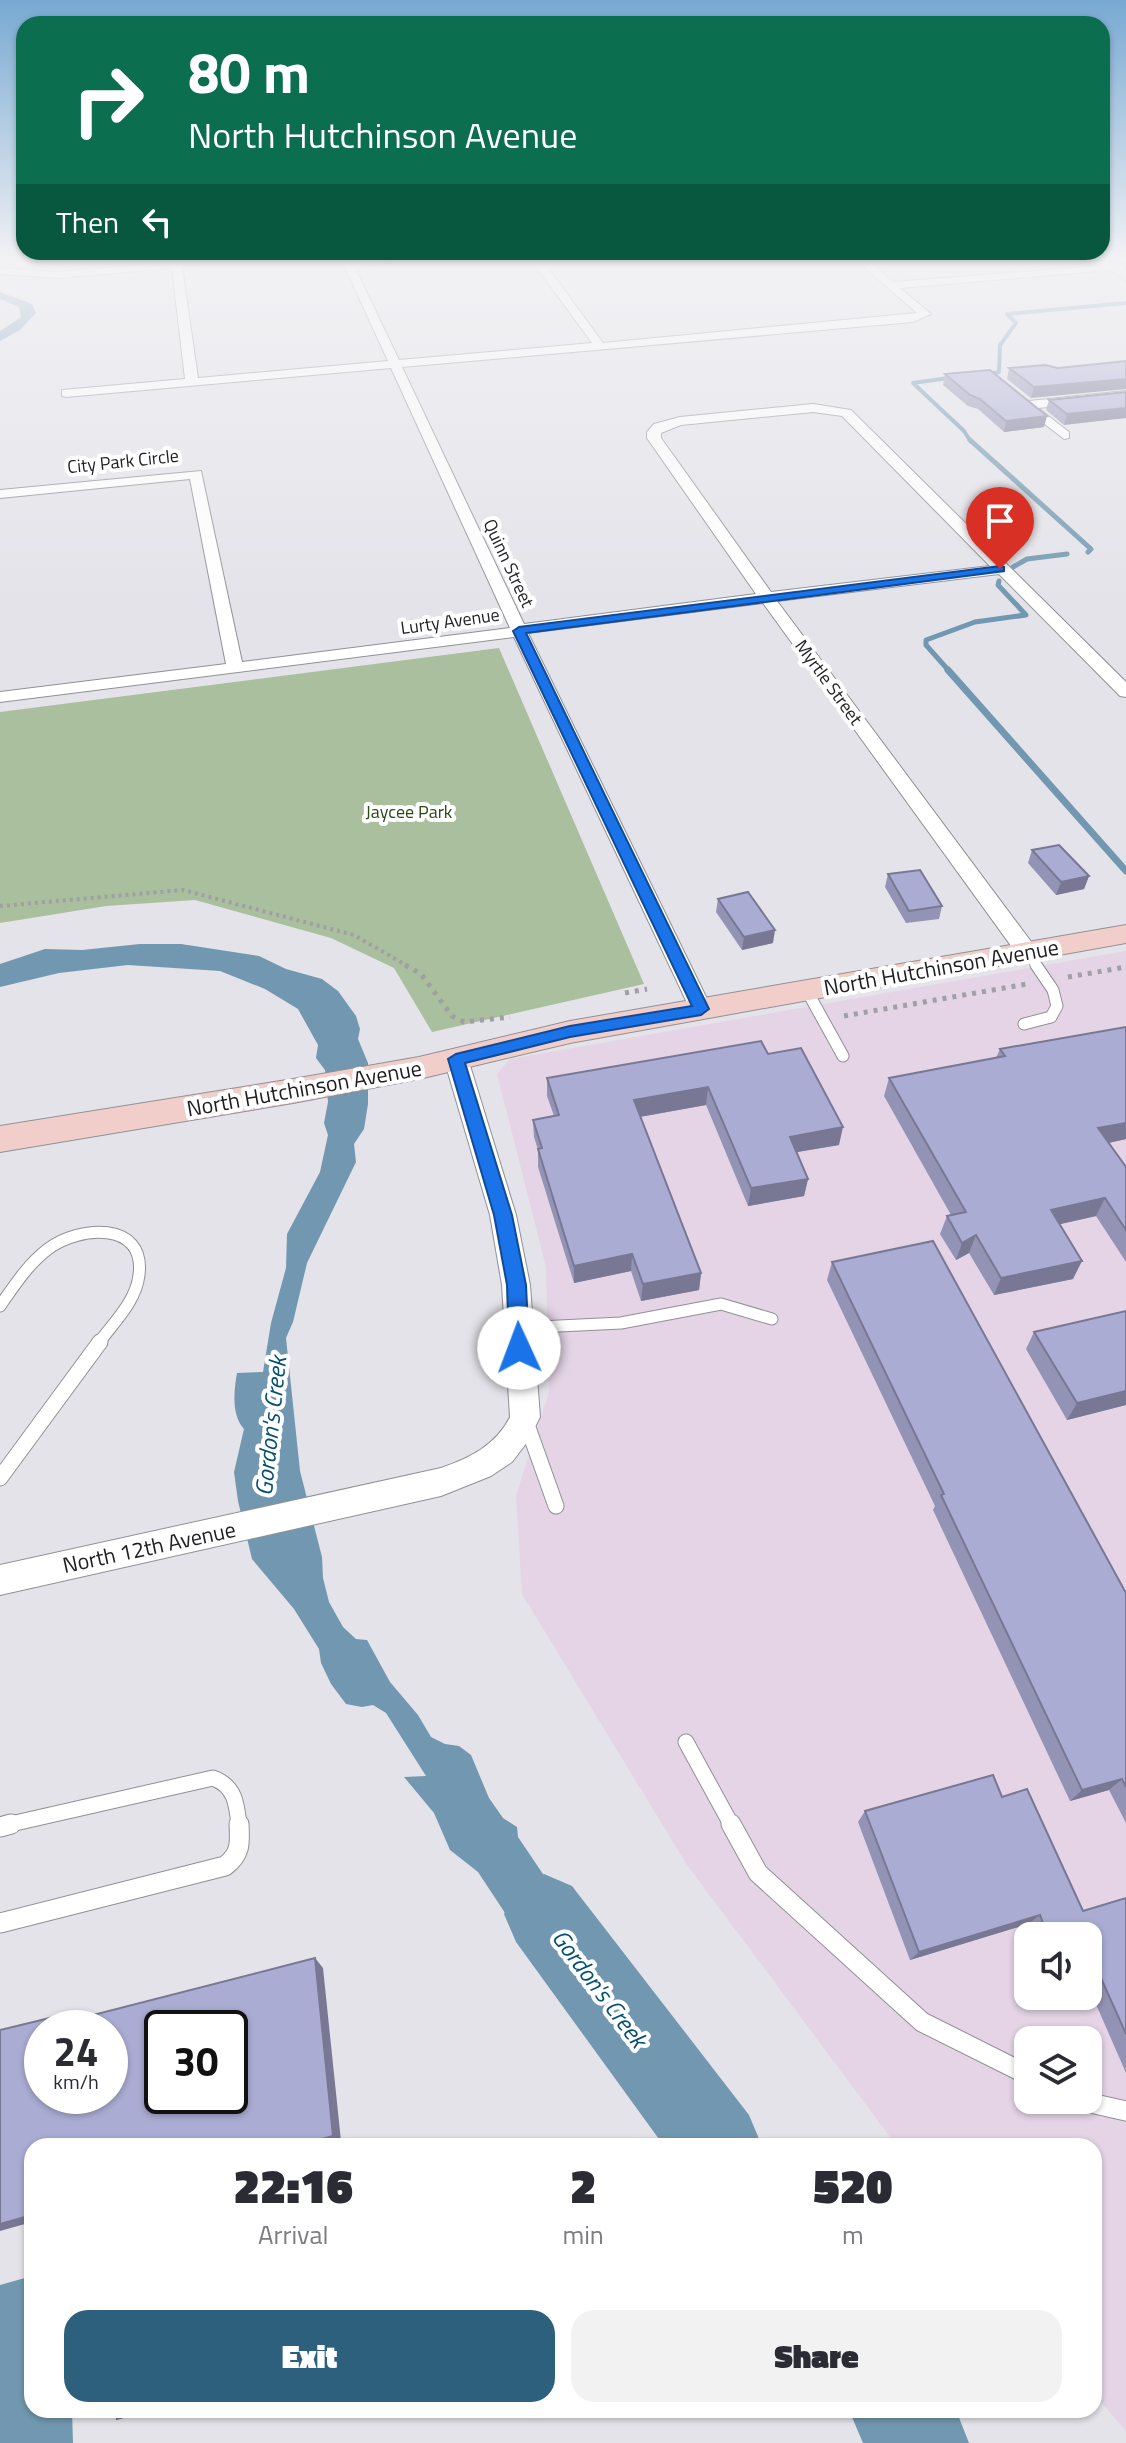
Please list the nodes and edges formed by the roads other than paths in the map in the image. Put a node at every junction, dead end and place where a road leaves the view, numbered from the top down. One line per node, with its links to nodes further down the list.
1 (191, 375): 4 (street)
2 (270, 375): 4 (street)
3 (398, 375): 13 (street, Quinn Street)
4 (192, 382): 6 (street)
5 (1005, 387): 8 (street)
6 (66, 393)
7 (1126, 395): 8 (street)
8 (1026, 405): 9 (street)
9 (1064, 435)
10 (0, 494): 14 (street, City Park Circle)
11 (1000, 569): 12 (street, Lurty Avenue); 12 (street, Myrtle Street); 15 (street)
12 (767, 598): 13 (street, Lurty Avenue); 18 (street, Myrtle Street)
13 (519, 631): 14 (street, Lurty Avenue); 20 (street, Quinn Street)
14 (235, 669): 16 (street, Lurty Avenue)
15 (1126, 692)
16 (0, 697)
17 (1126, 934): 18 (main road, North Hutchinson Avenue)
18 (1027, 952): 19 (main road, North Hutchinson Avenue); 21 (lane)
19 (807, 991): 20 (main road, North Hutchinson Avenue); 22 (lane)
20 (690, 1011): 23 (main road, North Hutchinson Avenue)
21 (1024, 1024)
22 (843, 1056)
23 (456, 1059): 24 (main road, North Hutchinson Avenue); 27 (street)
24 (0, 1139)
25 (0, 1306): 29 (lane)
26 (772, 1319): 27 (lane)
27 (518, 1328): 28 (street)
28 (525, 1417): 30 (lane); 31 (street, North 12th Avenue)
29 (0, 1478)
30 (556, 1506)
31 (0, 1580)
32 (686, 1742): 35 (lane)
33 (0, 1827): 34 (lane)
34 (0, 1923)
35 (1014, 2068)
36 (1102, 2106): 37 (lane)
37 (1126, 2111)

